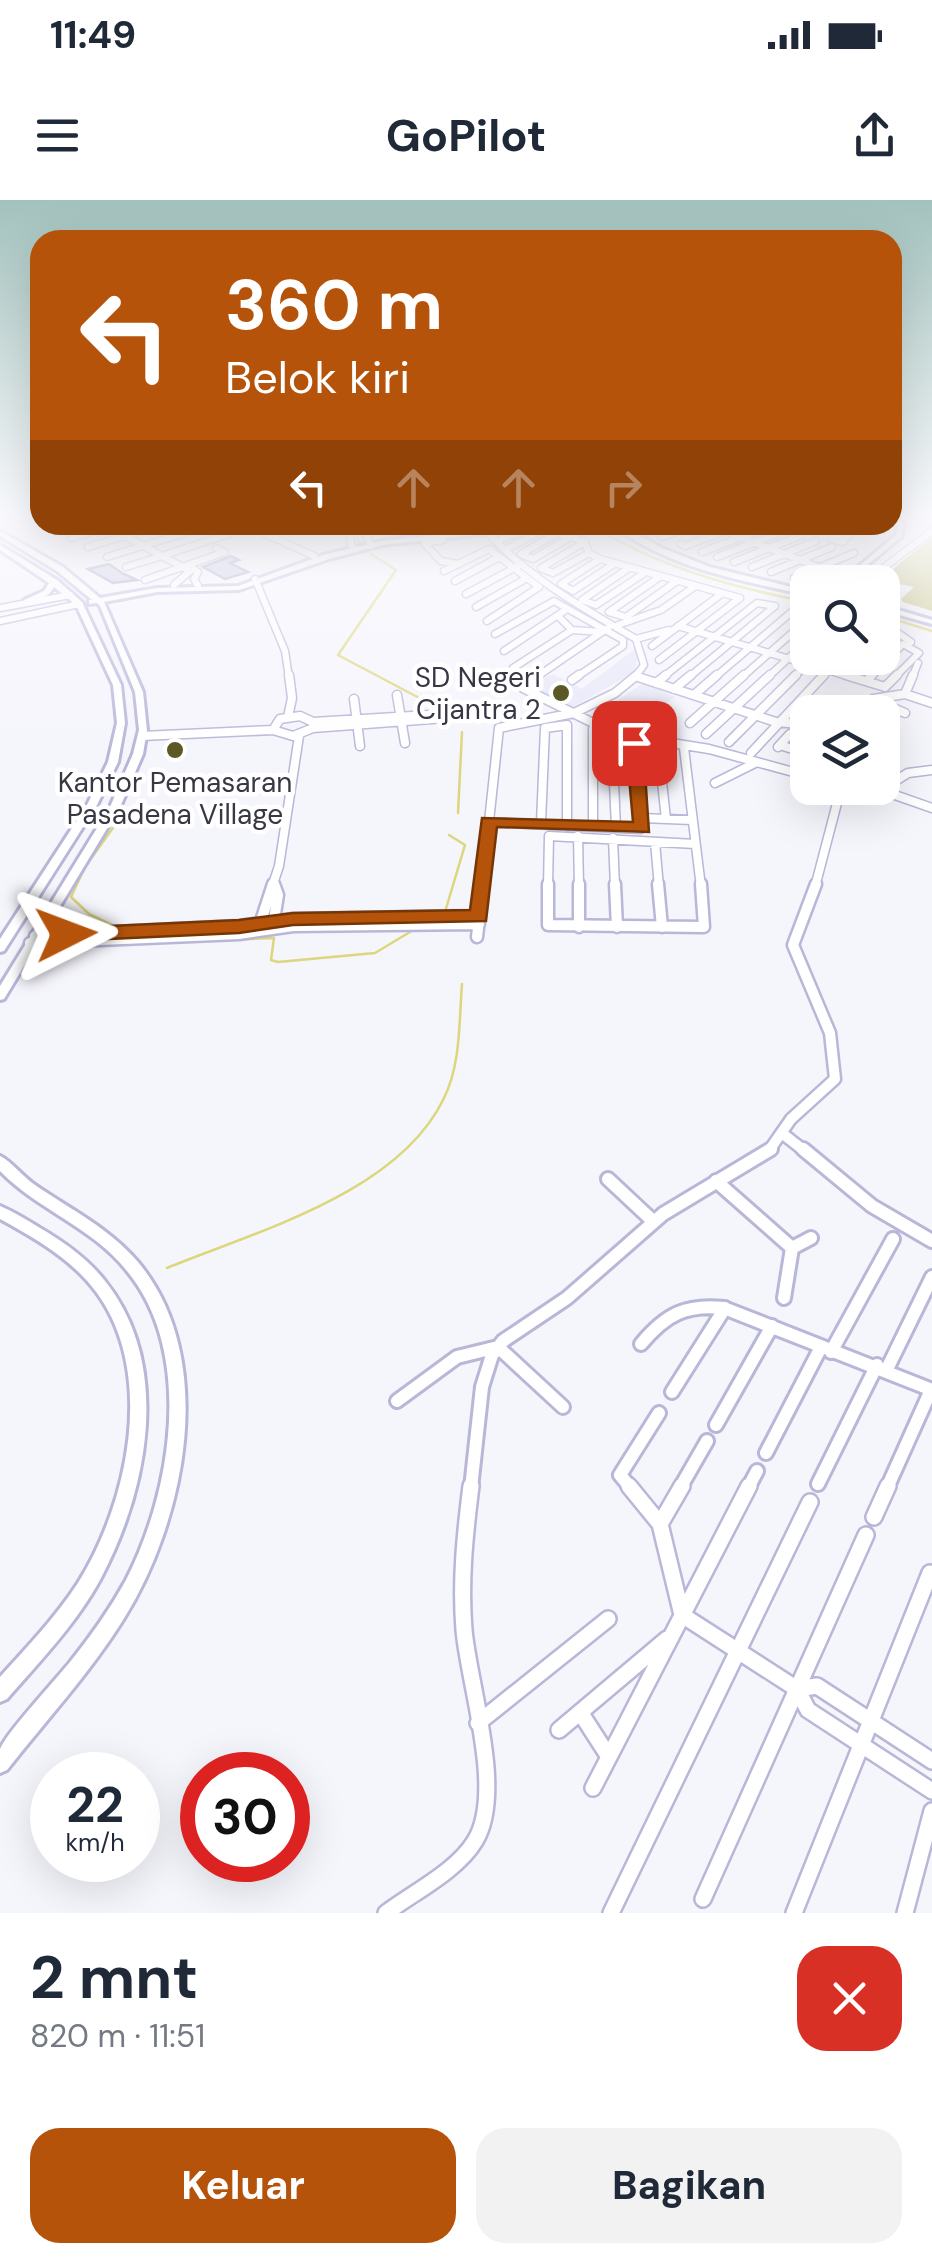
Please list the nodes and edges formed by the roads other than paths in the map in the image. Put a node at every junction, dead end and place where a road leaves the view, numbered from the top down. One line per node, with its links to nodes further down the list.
1 (48, 592): 21 (main road)
2 (66, 592): 18 (main road)
3 (105, 592): 16 (main road)
4 (147, 592): 20 (main road)
5 (259, 592): 74 (street)
6 (470, 592): 17 (street)
7 (503, 592): 24 (street)
8 (535, 592): 34 (street)
9 (556, 592): 28 (street)
10 (592, 592): 28 (street)
11 (620, 592): 28 (street)
12 (638, 592): 30 (street)
13 (665, 592): 30 (street)
14 (687, 592): 30 (street)
15 (710, 592): 19 (street)
16 (90, 593): 18 (main road); 20 (main road)
17 (466, 594)
18 (70, 595): 21 (street); 22 (main road)
19 (720, 595): 38 (street); 41 (street)
20 (98, 601): 22 (main road); 63 (main road)
21 (27, 602): 23 (street)
22 (80, 604): 27 (street); 36 (main road)
23 (0, 608): 33 (street)
24 (476, 608)
25 (568, 609): 28 (street); 29 (street); 43 (street)
26 (790, 613): 49 (street)
27 (38, 614): 33 (street); 36 (street)
28 (591, 614): 37 (street); 40 (street)
29 (558, 616): 39 (street); 50 (street)
30 (632, 617): 37 (street)
31 (900, 617): 32 (main road)
32 (932, 618)
33 (10, 620): 35 (street)
34 (487, 621)
35 (0, 622)
36 (91, 625): 68 (main road)
37 (618, 625): 46 (street)
38 (676, 627): 41 (street); 46 (street); 48 (street)
39 (572, 630): 40 (street); 56 (street)
40 (606, 630): 61 (street); 62 (street)
41 (696, 631): 45 (street); 55 (street)
42 (790, 632): 51 (street)
43 (496, 634)
44 (900, 635): 70 (street)
45 (714, 636): 47 (street); 47 (street); 64 (street)
46 (636, 639): 60 (street)
47 (732, 642): 49 (street); 67 (street)
48 (652, 646)
49 (750, 647): 51 (street); 73 (street)
50 (504, 651)
51 (768, 652): 53 (street); 76 (street)
52 (790, 655): 53 (street)
53 (787, 658): 54 (street); 78 (street)
54 (790, 658)
55 (659, 660)
56 (514, 668)
57 (794, 675): 82 (street)
58 (822, 675): 88 (street)
59 (846, 675): 65 (street)
60 (638, 676): 64 (street); 81 (street)
61 (535, 678)
62 (572, 680)
63 (135, 681): 68 (main road); 69 (main road)
64 (656, 682): 67 (street)
65 (867, 682): 65 (street)
66 (523, 688): 81 (street)
67 (674, 688): 73 (street)
68 (118, 690): 69 (main road); 114 (main road)
69 (139, 692): 95 (main road)
70 (905, 694): 71 (street); 77 (street)
71 (899, 695)
72 (397, 696): 86 (street)
73 (694, 696): 76 (street)
74 (292, 698): 83 (street); 85 (street)
75 (354, 699): 87 (street)
76 (713, 702): 78 (street); 89 (street)
77 (932, 703)
78 (732, 708): 82 (street); 93 (street)
79 (900, 710): 80 (street)
80 (905, 712)
81 (570, 714): 106 (street); 120 (street)
82 (753, 715): 88 (street); 98 (street)
83 (300, 716): 85 (street); 91 (street)
84 (445, 716): 86 (street)
85 (288, 717): 92 (street)
86 (403, 719): 87 (street); 99 (street)
87 (359, 722): 91 (street); 100 (street)
88 (776, 722): 90 (street); 104 (street)
89 (690, 723)
90 (790, 723)
91 (313, 725): 96 (street)
92 (273, 727): 95 (street); 97 (street)
93 (706, 734)
94 (790, 734): 102 (street)
95 (142, 736): 115 (main road)
96 (300, 736): 97 (street); 105 (street)
97 (289, 737): 105 (street)
98 (729, 742)
99 (405, 743)
100 (360, 746)
101 (684, 748): 107 (street)
102 (790, 749)
103 (700, 750): 107 (street)
104 (750, 753)
105 (294, 760): 127 (street)
106 (755, 763): 109 (street); 111 (street)
107 (686, 768): 119 (street)
108 (932, 770): 110 (street)
109 (790, 772)
110 (900, 777)
111 (715, 783)
112 (900, 797): 116 (street)
113 (837, 805): 138 (street)
114 (92, 806): 115 (main road); 136 (main road)
115 (115, 807): 135 (main road)
116 (932, 808)
117 (642, 818): 118 (street); 118 (street); 124 (street)
118 (666, 819): 119 (street)
119 (692, 820): 126 (street)
120 (488, 824): 121 (street); 128 (street)
121 (544, 824): 123 (street); 123 (street)
122 (593, 827): 123 (street); 124 (street); 124 (street)
123 (576, 831): 124 (street); 131 (street); 131 (street)
124 (615, 833): 125 (street); 132 (street)
125 (655, 842): 126 (street); 133 (street)
126 (695, 844): 133 (street)
127 (274, 883): 129 (street); 130 (street)
128 (479, 920): 129 (street); 134 (street)
129 (273, 925): 130 (street)
130 (259, 927): 135 (street)
131 (579, 927): 132 (street)
132 (617, 927): 133 (street)
133 (662, 927)
134 (478, 937)
135 (33, 940): 137 (main road)
136 (0, 948)
137 (0, 996)
138 (783, 1134): 141 (street); 146 (street)
139 (0, 1162): 184 (main road)
140 (608, 1179): 143 (street)
141 (716, 1180): 143 (street); 147 (street)
142 (0, 1212): 176 (main road)
143 (654, 1222): 153 (street)
144 (811, 1238): 147 (street)
145 (893, 1239): 154 (street)
146 (932, 1241)
147 (792, 1248): 149 (street)
148 (932, 1277): 155 (street)
149 (784, 1298)
150 (725, 1308): 151 (street); 152 (street); 157 (street)
151 (772, 1326): 154 (street); 161 (street)
152 (641, 1344)
153 (498, 1347): 158 (street); 159 (street); 179 (street)
154 (825, 1351): 155 (street); 163 (street)
155 (882, 1367): 156 (street); 165 (street)
156 (932, 1390): 167 (street)
157 (672, 1392)
158 (397, 1400)
159 (563, 1407)
160 (659, 1412): 168 (street)
161 (716, 1425)
162 (707, 1441): 168 (street)
163 (766, 1454)
164 (757, 1470): 171 (street)
165 (818, 1484)
166 (810, 1502): 174 (street)
167 (874, 1517)
168 (660, 1524): 171 (street)
169 (866, 1535): 175 (street)
170 (930, 1573): 178 (street)
171 (682, 1615): 173 (street); 174 (street)
172 (608, 1618): 179 (street)
173 (672, 1635): 177 (street); 182 (street)
174 (737, 1650): 175 (street); 190 (street)
175 (797, 1689): 178 (street); 181 (street); 188 (street)
176 (0, 1692)
177 (580, 1712): 180 (street); 182 (street)
178 (869, 1720): 181 (street); 183 (street)
179 (478, 1723): 189 (street)
180 (560, 1730)
181 (859, 1744): 186 (street); 191 (street)
182 (609, 1757): 185 (street)
183 (932, 1762)
184 (0, 1763)
185 (593, 1788)
186 (932, 1791)
187 (932, 1811): 192 (street)
188 (704, 1899)
189 (386, 1913)
190 (611, 1913)
191 (794, 1913)
192 (904, 1913)

